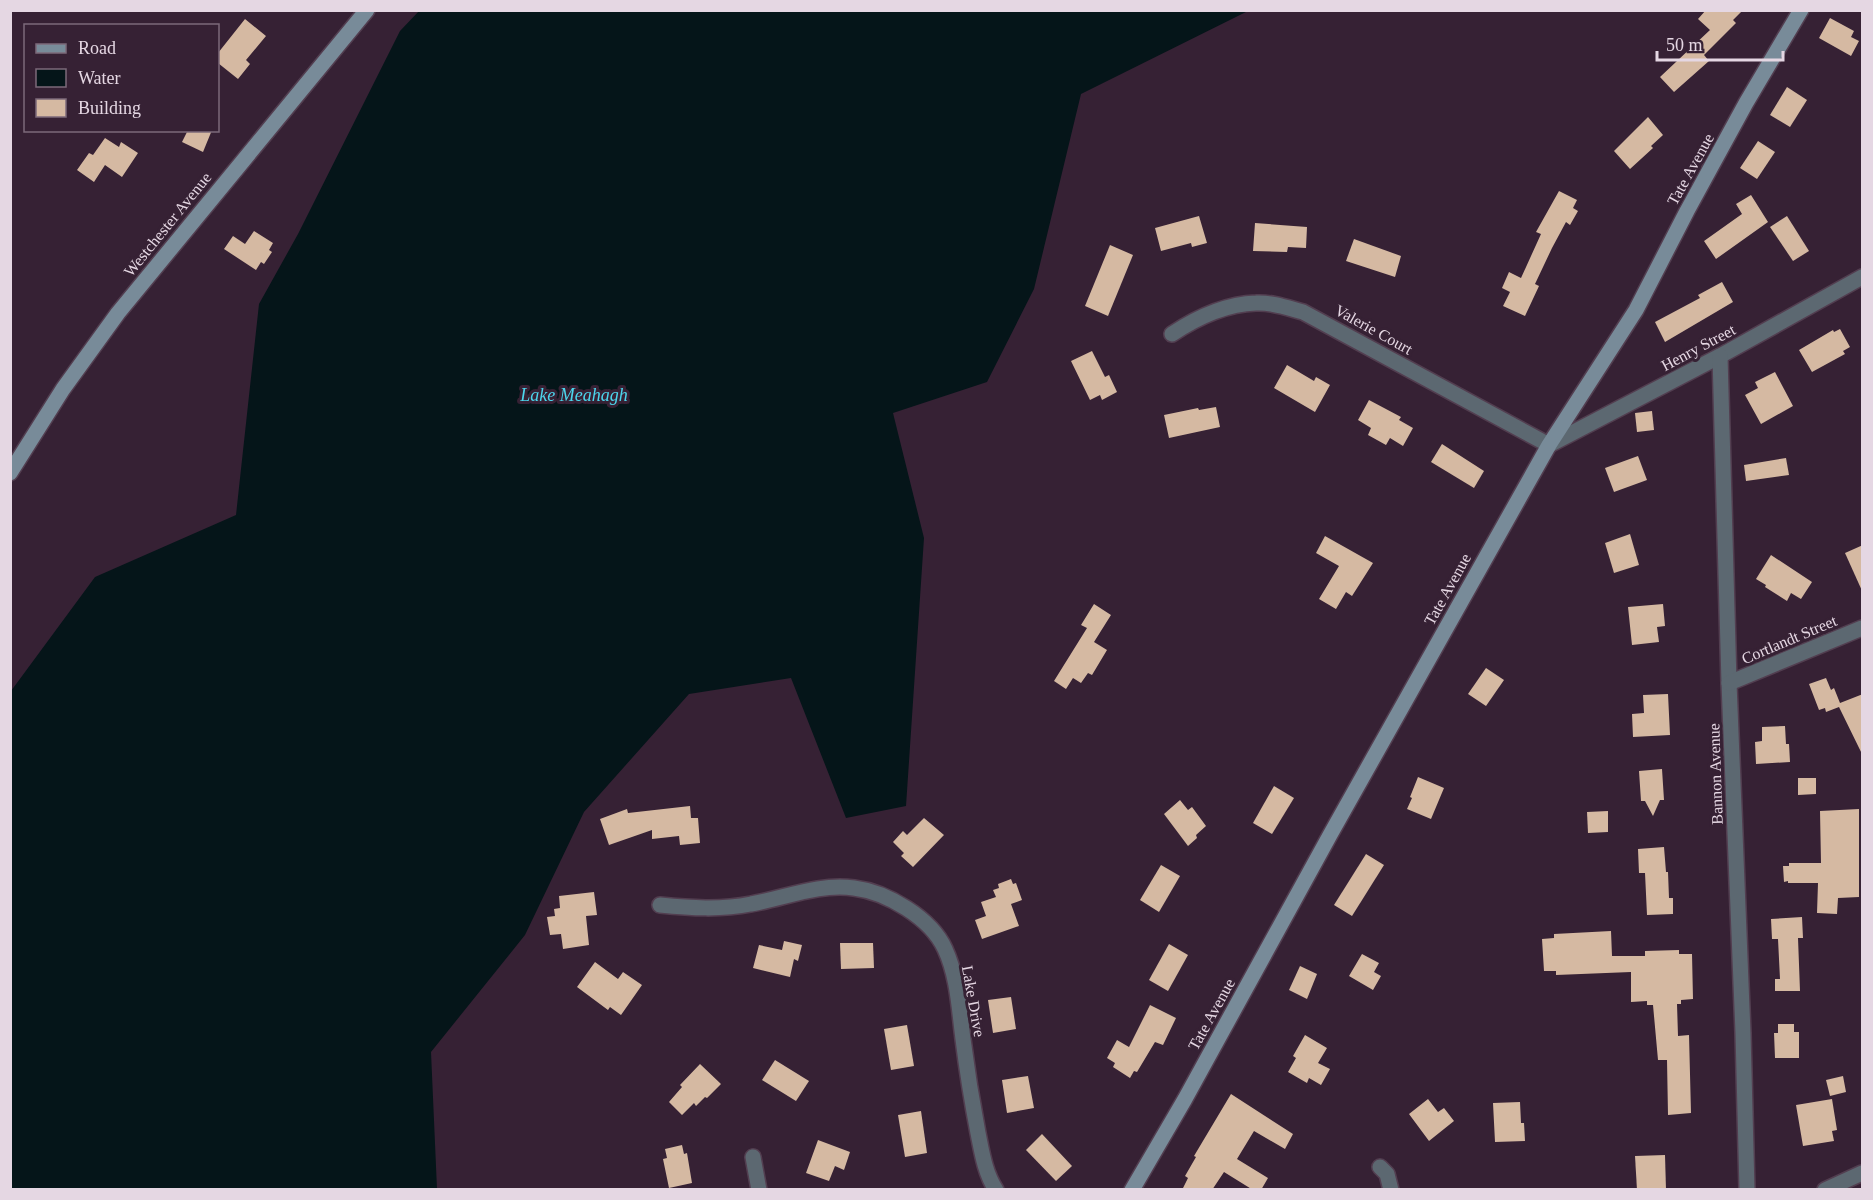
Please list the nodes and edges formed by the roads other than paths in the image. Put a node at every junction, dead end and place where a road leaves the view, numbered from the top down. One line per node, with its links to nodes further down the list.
1 (367, 10): 7 (street, Westchester Avenue)
2 (1801, 10): 6 (street, Tate Avenue)
3 (1863, 277): 5 (street, Henry Street)
4 (1172, 334): 6 (street, Valerie Court)
5 (1720, 356): 6 (street, Henry Street); 9 (street, Bannon Avenue)
6 (1549, 445): 16 (street, Tate Avenue)
7 (10, 472)
8 (1863, 628): 9 (street, Cortlandt Street)
9 (1729, 683): 18 (street, Bannon Avenue)
10 (660, 905): 14 (street, Lake Drive)
11 (753, 1157): 15 (street)
12 (1380, 1167): 17 (street)
13 (1863, 1173): 19 (street)
14 (993, 1188)
15 (759, 1190)
16 (1132, 1190)
17 (1391, 1190)
18 (1747, 1190)
19 (1825, 1190)

